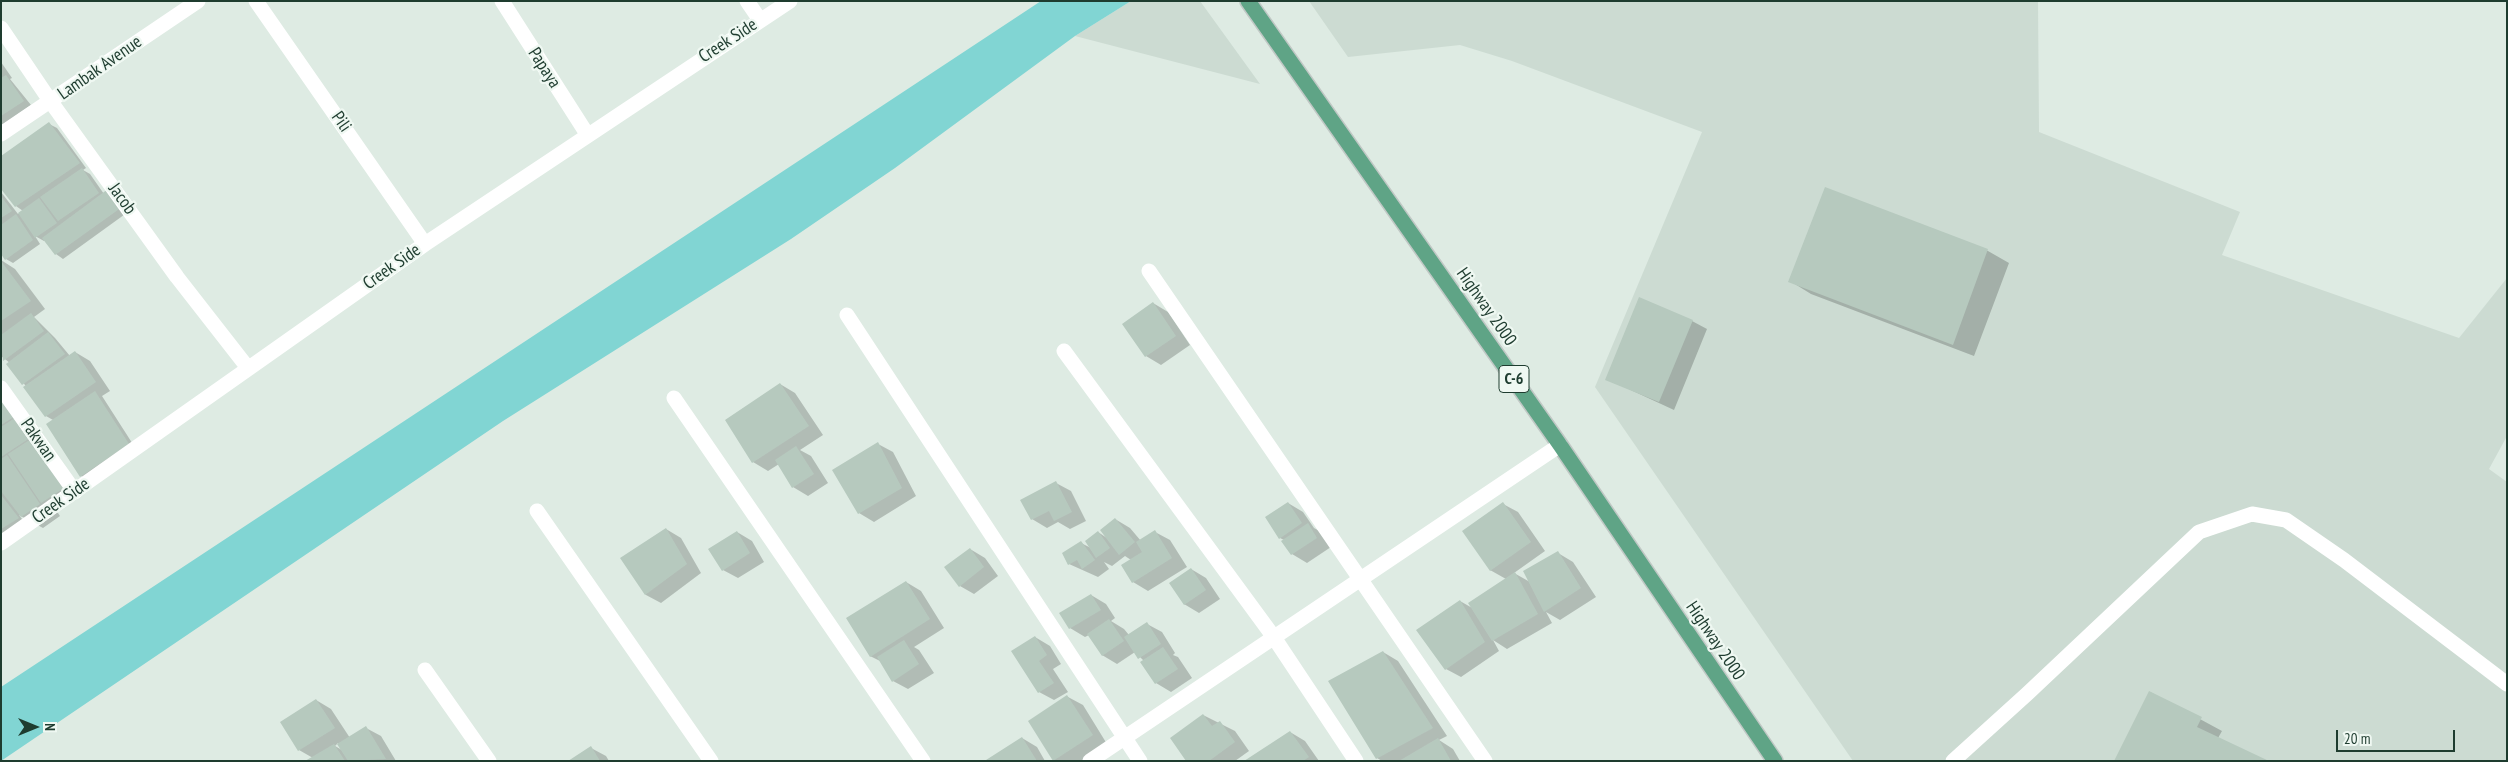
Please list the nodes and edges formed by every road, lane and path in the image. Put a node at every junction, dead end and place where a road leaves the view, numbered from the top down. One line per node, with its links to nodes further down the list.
1 (198, 1): 9 (street, Lambak Avenue)
2 (256, 1): 12 (street, Pili)
3 (502, 1): 11 (street, Papaya)
4 (747, 1): 7 (street)
5 (790, 1): 7 (street, Creek Side)
6 (1250, 2): 19 (main road, Highway 2000 / C-6)
7 (760, 20): 11 (street, Creek Side)
8 (1, 28): 9 (street, Jacob)
9 (51, 102): 10 (street, Lambak Avenue); 16 (street, Jacob)
10 (1, 134)
11 (587, 134): 12 (street, Creek Side)
12 (425, 244): 16 (street, Creek Side)
13 (1149, 270): 23 (street)
14 (847, 315): 27 (street)
15 (1064, 351): 24 (street)
16 (248, 368): 20 (street, Creek Side)
17 (1, 388): 20 (street, Pakwan)
18 (674, 398): 30 (street)
19 (1560, 445): 23 (street); 35 (main road, Highway 2000 / C-6)
20 (74, 492): 22 (street, Creek Side)
21 (537, 511): 29 (street)
22 (1, 543)
23 (1362, 579): 24 (street); 34 (street)
24 (1273, 636): 27 (street); 33 (street)
25 (424, 670): 28 (street)
26 (2507, 684): 36 (street)
27 (1124, 737): 31 (street); 32 (street)
28 (489, 761)
29 (710, 761)
30 (923, 761)
31 (1090, 761)
32 (1140, 761)
33 (1356, 761)
34 (1485, 761)
35 (1774, 761)
36 (1953, 761)

